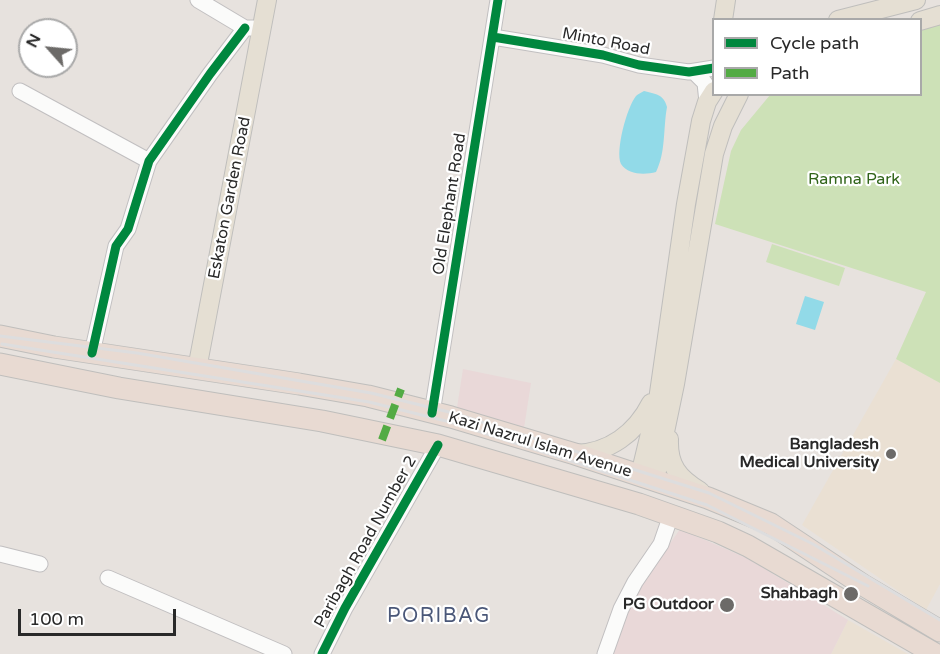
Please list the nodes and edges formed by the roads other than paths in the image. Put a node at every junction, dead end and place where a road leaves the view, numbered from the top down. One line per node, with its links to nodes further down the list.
1 (198, 0): 8 (street)
2 (267, 0): 8 (main road, Eskaton Garden Road)
3 (498, 0): 9 (street, Old Elephant Road)
4 (916, 0): 6 (main road)
5 (940, 15): 7 (main road)
6 (846, 18)
7 (922, 21)
8 (253, 28): 15 (street, Eskaton Garden Road); 19 (main road, Eskaton Garden Road)
9 (493, 37): 11 (street, Minto Road); 21 (street, Old Elephant Road)
10 (712, 68): 11 (street, Minto Road)
11 (694, 72): 13 (street)
12 (20, 91): 15 (street)
13 (710, 96): 20 (main road)
14 (738, 96): 20 (main road)
15 (149, 161): 17 (street, Eskaton Garden Road)
16 (0, 336): 17 (highway, Kazi Nazrul Islam Avenue)
17 (92, 352): 19 (highway, Kazi Nazrul Islam Avenue)
18 (0, 364): 22 (highway, Kazi Nazrul Islam Avenue)
19 (197, 369): 21 (highway, Kazi Nazrul Islam Avenue)
20 (668, 383): 23 (main road); 24 (main road); 25 (main road)
21 (432, 412): 23 (highway, Kazi Nazrul Islam Avenue)
22 (438, 445): 26 (highway, Kazi Nazrul Islam Avenue); 33 (street, Paribagh Road Number 2)
23 (575, 454): 24 (highway, Kazi Nazrul Islam Avenue)
24 (647, 478): 25 (highway, Kazi Nazrul Islam Avenue); 26 (highway)
25 (708, 498): 31 (highway, Kazi Nazrul Islam Avenue)
26 (639, 504): 27 (highway, Kazi Nazrul Islam Avenue)
27 (671, 515): 34 (street); 35 (highway, Kazi Nazrul Islam Avenue)
28 (0, 554): 29 (street)
29 (40, 564)
30 (108, 578): 32 (street)
31 (940, 631)
32 (284, 654)
33 (322, 654)
34 (605, 654)
35 (935, 654)

